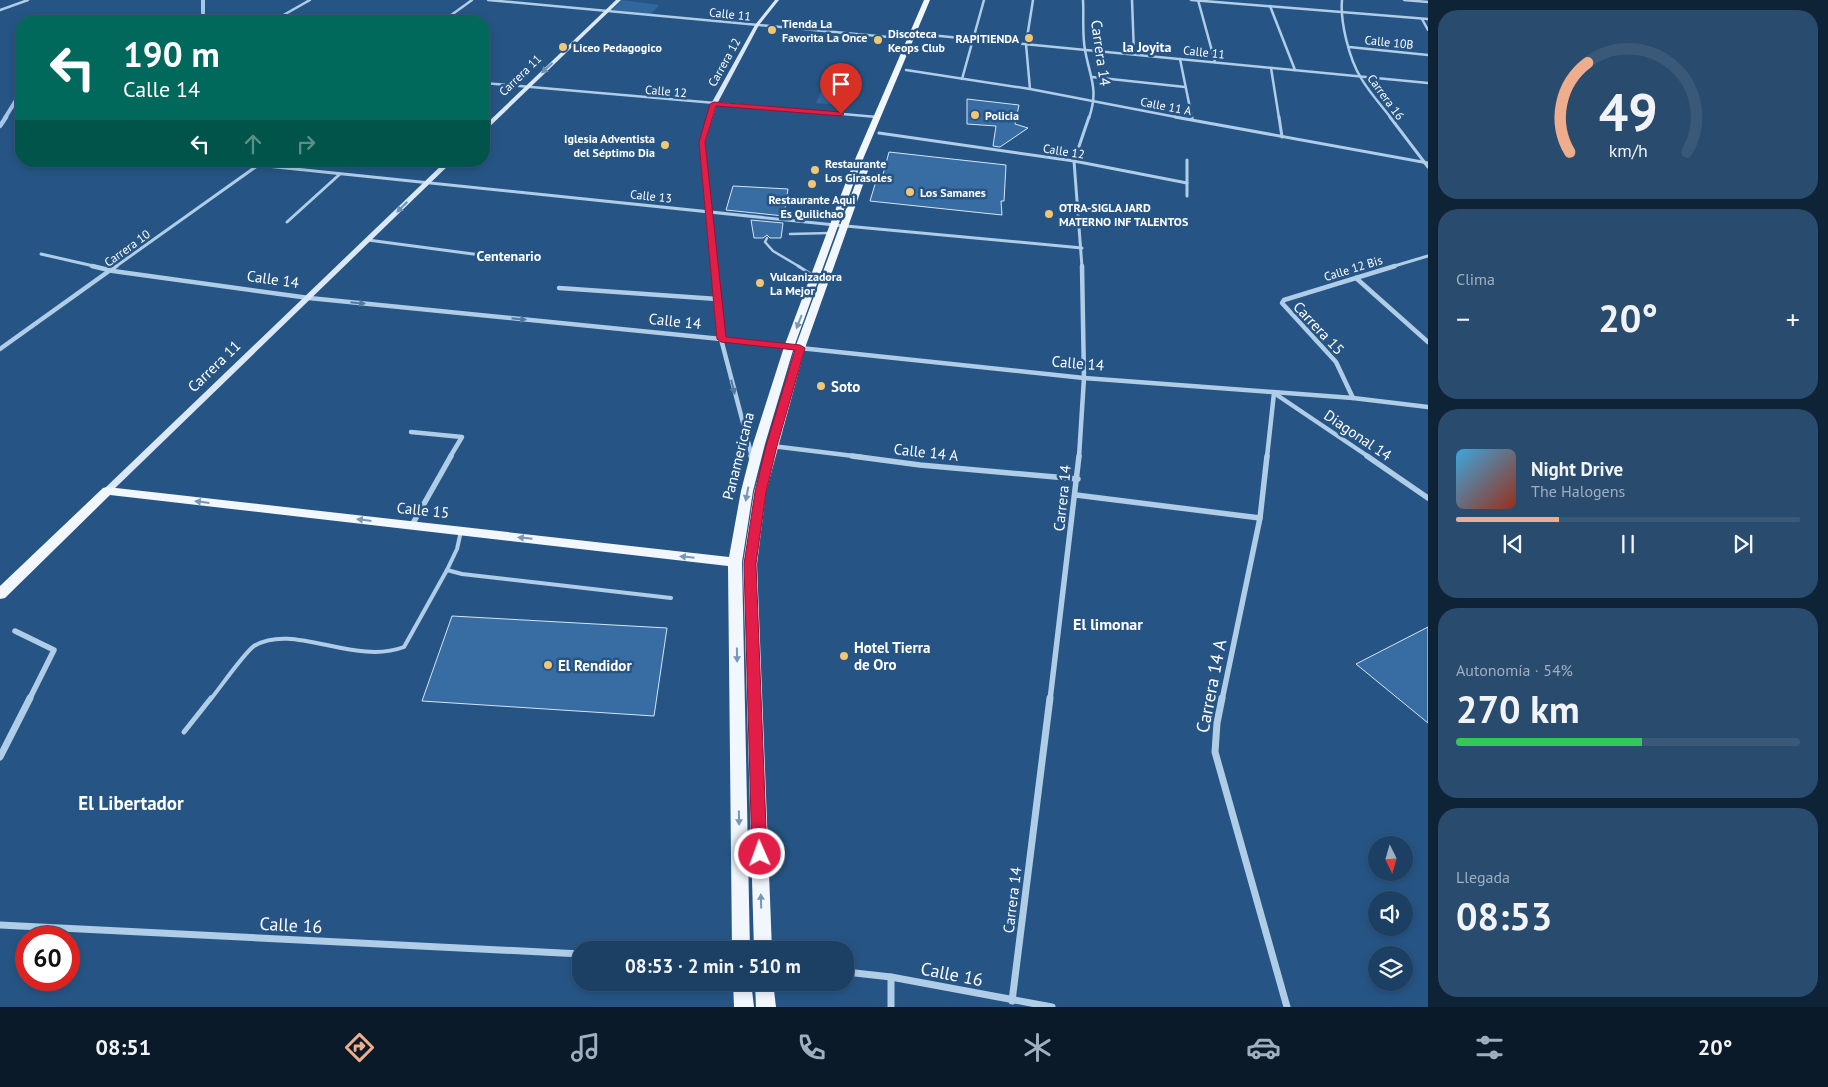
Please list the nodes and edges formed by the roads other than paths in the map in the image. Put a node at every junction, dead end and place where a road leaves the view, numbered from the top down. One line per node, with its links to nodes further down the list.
1 (28, 0): 19 (street)
2 (310, 0): 22 (street)
3 (472, 0): 23 (street)
4 (488, 0): 20 (street, Calle 11)
5 (619, 0): 20 (street, Carrera 11)
6 (777, 0): 26 (street, Carrera 12)
7 (926, 0): 28 (main road, Panamericana)
8 (934, 0): 28 (main road, Panamericana)
9 (984, 0): 29 (street)
10 (1033, 0): 30 (street)
11 (1083, 0): 32 (street, Carrera 14)
12 (1132, 0): 33 (street)
13 (1191, 0): 14 (street)
14 (1198, 0): 18 (street); 36 (street)
15 (1342, 0): 21 (street, Carrera 16)
16 (1404, 0): 17 (street)
17 (1428, 2)
18 (1270, 6): 21 (street); 39 (street)
19 (0, 10)
20 (608, 11): 26 (street, Calle 11); 46 (street, Carrera 11, one-way to 46)
21 (1341, 12): 24 (street); 31 (street, Carrera 16)
22 (284, 15)
23 (451, 15)
24 (1422, 19): 25 (street); 27 (street)
25 (1428, 19)
26 (757, 25): 28 (street, Calle 11); 49 (street, Carrera 12)
27 (1428, 30)
28 (914, 36): 29 (street, Calle 11); 38 (main road, Panamericana); 50 (main road, Panamericana)
29 (973, 39): 30 (street, Calle 11); 42 (street)
30 (1026, 44): 32 (street, Calle 11); 47 (street)
31 (1349, 47): 34 (street, Calle 10B); 40 (street, Carrera 16)
32 (1084, 49): 33 (street, Calle 11); 41 (street, Carrera 14)
33 (1134, 54): 35 (street, Calle 11)
34 (1428, 55)
35 (1180, 59): 36 (street, Calle 11); 45 (street)
36 (1215, 62): 37 (street, Calle 11)
37 (1271, 68): 39 (street, Calle 11); 54 (street)
38 (906, 70): 42 (street, Calle 11 A); 53 (main road, Panamericana)
39 (1296, 70): 40 (street, Calle 11)
40 (1360, 77): 43 (street, Calle 11); 57 (street, Carrera 16)
41 (1092, 78): 45 (street); 48 (street, Carrera 14)
42 (962, 79): 47 (street, Calle 11 A)
43 (1428, 83)
44 (490, 84): 46 (street, Calle 12)
45 (1185, 87): 51 (street)
46 (526, 88): 49 (street, Calle 12); 52 (street, Carrera 11)
47 (1030, 89): 48 (street, Calle 11 A)
48 (1095, 101): 51 (street, Calle 11 A); 56 (street, Carrera 14)
49 (714, 104): 50 (street, Calle 12); 67 (street, Carrera 12)
50 (877, 117): 69 (main road, Panamericana)
51 (1192, 119): 54 (street, Calle 11 A)
52 (490, 122)
53 (879, 133): 56 (street, Calle 12); 69 (main road, Panamericana)
54 (1282, 137): 57 (street, Calle 11 A)
55 (1187, 160): 65 (street)
56 (1074, 161): 65 (street, Calle 12); 73 (street, Carrera 14)
57 (1423, 162): 58 (street, Calle 11 A); 62 (street, Carrera 16)
58 (1428, 163)
59 (258, 167): 77 (street, Carrera 10)
60 (269, 167): 63 (street, Calle 13)
61 (444, 167): 64 (street, Carrera 11)
62 (1428, 167)
63 (340, 174): 64 (street, Calle 13); 68 (street)
64 (427, 183): 67 (street, Calle 13); 72 (street, Carrera 11, one-way to 72)
65 (1187, 183): 66 (street)
66 (1186, 196)
67 (710, 212): 69 (street, Calle 13); 82 (street, Carrera 12)
68 (287, 222)
69 (837, 228): 70 (lane); 73 (street, Calle 13); 78 (main road, Panamericana); 86 (main road, Panamericana)
70 (790, 234)
71 (767, 238): 78 (lane)
72 (368, 240): 76 (street); 81 (street, Carrera 11)
73 (1082, 248): 88 (street, Carrera 14)
74 (41, 254): 77 (street, Calle 14)
75 (1427, 256): 79 (street, Calle 12 Bis)
76 (503, 258)
77 (113, 270): 81 (street, Calle 14); 87 (street, Carrera 10)
78 (816, 277): 86 (main road, Panamericana, one-way to 86)
79 (1356, 278): 83 (street, Calle 12 Bis); 85 (street)
80 (559, 288): 82 (street)
81 (309, 298): 84 (street, Calle 14, one-way to 84); 96 (street, Carrera 11)
82 (716, 300): 84 (street, Carrera 12)
83 (1284, 300): 90 (street, Carrera 15)
84 (721, 339): 86 (street, Calle 14); 94 (street, Carrera 12, one-way to 94)
85 (1428, 342)
86 (795, 347): 88 (street, Calle 14); 93 (main road, Panamericana); 94 (main road, Panamericana)
87 (0, 349)
88 (1084, 378): 89 (street, Calle 14); 95 (street, Carrera 14)
89 (1274, 393): 90 (street, Calle 14); 98 (street, Diagonal 14); 99 (street, Carrera 14 A)
90 (1353, 398): 91 (street, Calle 14)
91 (1428, 407)
92 (411, 432): 100 (street)
93 (772, 446): 95 (street, Calle 14 A); 111 (main road, Panamericana, one-way to 93)
94 (753, 465): 102 (main road, Panamericana, one-way to 102)
95 (1078, 479): 97 (street, Carrera 14)
96 (107, 491): 100 (main road, Calle 15, one-way to 96); 104 (main road, Carrera 11)
97 (1076, 495): 99 (street); 117 (street, Carrera 14)
98 (1428, 498)
99 (1260, 518): 122 (street, Carrera 14 A)
100 (412, 526): 101 (main road, Calle 15)
101 (461, 531): 102 (main road, Calle 15, one-way to 101); 103 (lane)
102 (735, 562): 110 (main road, Panamericana, one-way to 110)
103 (446, 570): 105 (lane); 107 (lane)
104 (0, 594)
105 (671, 598)
106 (15, 631): 108 (street)
107 (184, 732)
108 (0, 757)
109 (0, 925): 112 (street, Calle 16)
110 (741, 941)
111 (763, 941)
112 (572, 954)
113 (854, 973): 114 (street, Calle 16)
114 (890, 977): 117 (street, Calle 16); 120 (street)
115 (743, 991): 118 (main road)
116 (765, 991): 119 (main road)
117 (1012, 1001): 121 (street, Calle 16)
118 (744, 1007)
119 (766, 1007)
120 (891, 1007)
121 (1052, 1007)
122 (1287, 1007)

